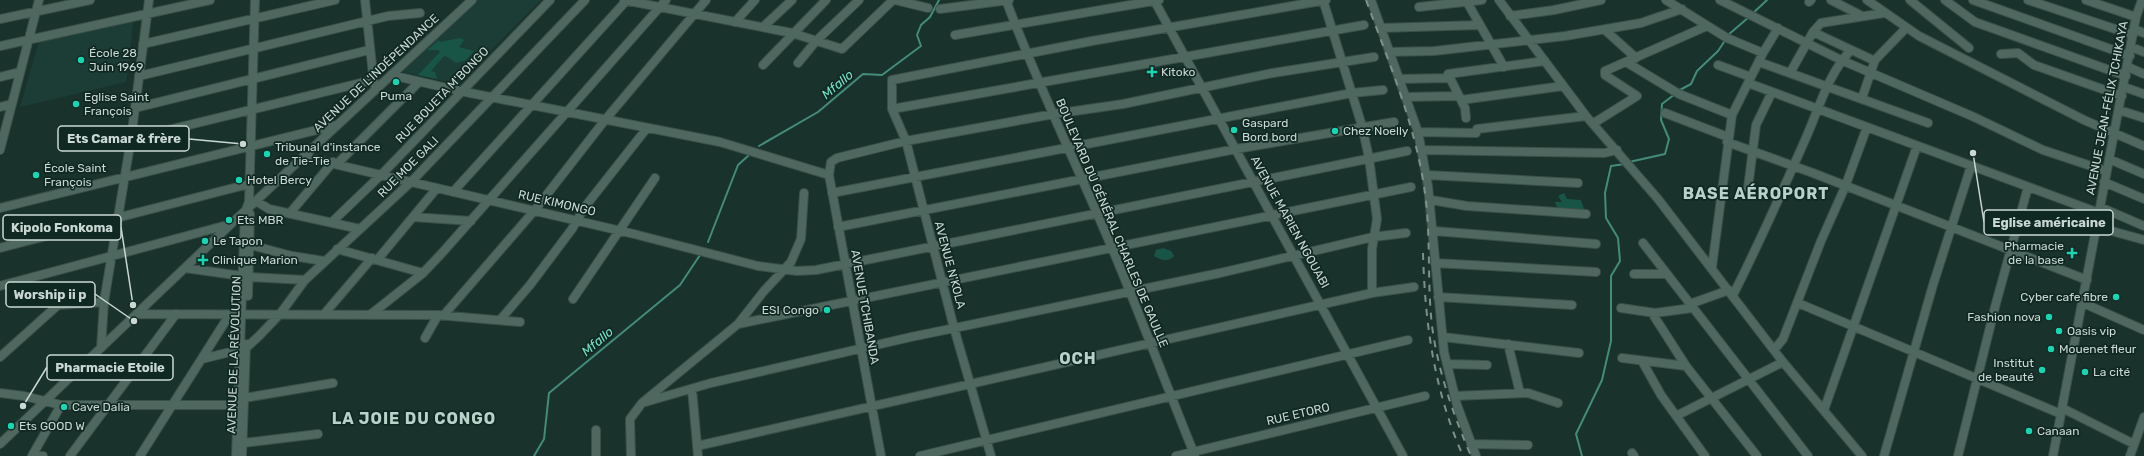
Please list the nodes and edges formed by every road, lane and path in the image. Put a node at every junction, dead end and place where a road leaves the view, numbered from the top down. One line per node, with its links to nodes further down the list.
1 (39, 0): 44 (street)
2 (90, 0): 44 (street)
3 (149, 0): 48 (street)
4 (210, 0): 48 (street)
5 (255, 0): 53 (street, AVENUE DE LA RÉVOLUTION)
6 (335, 0): 53 (street)
7 (365, 0): 54 (street)
8 (472, 0): 107 (street, AVENUE DE L'INDÉPENDANCE)
9 (550, 0): 124 (street, RUE BOUETA M'BONGO)
10 (585, 0): 129 (street, RUE MOE GALI)
11 (626, 0): 40 (street); 134 (street)
12 (666, 0): 40 (street)
13 (706, 0): 49 (street)
14 (755, 0): 55 (street)
15 (792, 0): 60 (street)
16 (826, 0): 69 (street)
17 (860, 0): 74 (street)
18 (894, 0): 41 (street); 74 (street)
19 (1006, 0): 20 (street); 42 (street); 56 (street, BOULEVARD DU GÉNÉRAL CHARLES DE GAULLE)
20 (1009, 0)
21 (1156, 0): 56 (street); 61 (street, AVENUE MARIEN NGOUABI)
22 (1323, 0): 23 (street); 61 (street); 65 (street)
23 (1326, 0)
24 (1371, 0): 62 (street)
25 (1482, 0): 38 (street)
26 (1499, 0): 50 (street)
27 (1601, 0): 50 (street)
28 (1666, 0): 43 (street)
29 (1720, 0): 63 (street)
30 (1831, 0): 51 (street)
31 (1867, 0): 46 (street)
32 (1910, 0): 79 (street)
33 (1945, 0): 109 (street)
34 (1973, 0): 84 (street)
35 (2028, 0): 68 (street)
36 (2086, 0): 47 (street)
37 (2142, 0): 47 (street, AVENUE JEAN-FÉLIX TCHIKAYA)
38 (1467, 2): 39 (street); 58 (street)
39 (1419, 7)
40 (659, 8): 49 (street); 141 (street)
41 (928, 8)
42 (940, 9)
43 (1682, 9): 59 (street); 66 (street)
44 (37, 11): 52 (street); 72 (street)
45 (420, 13): 54 (street)
46 (1884, 13): 51 (street); 64 (street)
47 (2140, 13): 68 (street, AVENUE JEAN-FÉLIX TCHIKAYA)
48 (146, 14): 72 (street); 76 (street)
49 (695, 14): 55 (street); 149 (street)
50 (1510, 16): 73 (street)
51 (1863, 16): 67 (street)
52 (0, 19)
53 (255, 19): 76 (street); 80 (street, AVENUE DE LA RÉVOLUTION)
54 (367, 22): 80 (street); 81 (street)
55 (734, 22): 60 (street)
56 (1015, 24): 71 (street); 87 (street, BOULEVARD DU GÉNÉRAL CHARLES DE GAULLE)
57 (1364, 25): 65 (street)
58 (1480, 25): 62 (street); 77 (street)
59 (1707, 26): 86 (street); 91 (street)
60 (763, 27): 69 (street)
61 (1169, 28): 87 (street); 89 (street, AVENUE MARIEN NGOUABI)
62 (1381, 28): 83 (street)
63 (1778, 28): 75 (street); 86 (street)
64 (1906, 28): 95 (street); 158 (street)
65 (1332, 30): 89 (street); 93 (street)
66 (1604, 30): 73 (street); 91 (street)
67 (1812, 32): 75 (street); 82 (street)
68 (2134, 32): 70 (street); 84 (street, AVENUE JEAN-FÉLIX TCHIKAYA)
69 (792, 33): 74 (street); 99 (street)
70 (2144, 33)
71 (955, 35)
72 (30, 39): 78 (street); 103 (street)
73 (1528, 39): 77 (street); 94 (street)
74 (816, 41): 98 (street)
75 (1806, 43): 92 (street); 104 (street)
76 (143, 44): 108 (street)
77 (1490, 45): 83 (street); 101 (street)
78 (0, 46)
79 (1969, 48)
80 (254, 49): 108 (street); 112 (street, AVENUE DE LA RÉVOLUTION)
81 (369, 50): 112 (street); 114 (street)
82 (1850, 51): 92 (street); 95 (street)
83 (1389, 52): 113 (street)
84 (2130, 52): 85 (street); 102 (street, AVENUE JEAN-FÉLIX TCHIKAYA)
85 (2144, 52)
86 (1763, 53): 97 (street)
87 (1026, 54): 117 (street, BOULEVARD DU GÉNÉRAL CHARLES DE GAULLE); 138 (street, AVENUE N'KOLA)
88 (2002, 54): 128 (street)
89 (1186, 57): 117 (street); 120 (street, AVENUE MARIEN NGOUABI)
90 (1374, 57): 93 (street)
91 (1636, 58): 96 (street)
92 (1841, 60): 105 (street); 119 (street)
93 (1341, 61): 120 (street); 126 (street)
94 (1545, 61): 101 (street); 118 (street)
95 (1875, 61): 105 (street)
96 (1626, 62): 144 (street); 152 (street)
97 (1759, 62): 104 (street); 115 (street)
98 (798, 63)
99 (763, 65)
100 (1718, 65): 115 (street)
101 (1504, 67): 111 (street)
102 (2128, 67): 106 (street); 109 (street, AVENUE JEAN-FÉLIX TCHIKAYA)
103 (20, 72): 110 (street); 133 (street)
104 (1790, 73): 119 (street)
105 (1869, 73): 132 (street); 179 (street)
106 (2144, 74)
107 (391, 75): 116 (street); 123 (street, AVENUE DE L'INDÉPENDANCE)
108 (139, 76): 136 (street)
109 (2126, 76): 121 (street, AVENUE JEAN-FÉLIX TCHIKAYA)
110 (0, 77)
111 (1448, 78): 113 (street); 131 (street)
112 (253, 79): 136 (street); 137 (street, AVENUE DE LA RÉVOLUTION)
113 (1399, 79): 130 (street)
114 (373, 80): 123 (street); 137 (street)
115 (1750, 80): 125 (street); 144 (street)
116 (419, 82): 124 (street); 176 (street)
117 (1040, 84): 138 (street); 143 (street, BOULEVARD DU GÉNÉRAL CHARLES DE GAULLE)
118 (1564, 86): 131 (street); 145 (street)
119 (1828, 86): 132 (street); 139 (street)
120 (1202, 87): 143 (street); 146 (street, AVENUE MARIEN NGOUABI)
121 (2124, 87): 127 (street); 128 (street, AVENUE JEAN-FÉLIX TCHIKAYA)
122 (1383, 90): 126 (street)
123 (375, 91): 153 (street, AVENUE DE L'INDÉPENDANCE)
124 (460, 91): 129 (street); 180 (street, RUE BOUETA M'BONGO)
125 (1772, 92): 139 (street); 172 (street)
126 (1352, 93): 146 (street); 154 (street)
127 (2144, 94)
128 (2122, 96): 140 (street, AVENUE JEAN-FÉLIX TCHIKAYA)
129 (492, 97): 134 (street); 188 (street, RUE MOE GALI)
130 (1405, 97): 131 (street); 157 (street)
131 (1460, 98): 147 (street)
132 (1862, 98): 151 (street)
133 (12, 104): 135 (street); 159 (street)
134 (532, 105): 141 (street); 198 (street)
135 (0, 107)
136 (135, 108): 160 (street)
137 (252, 109): 160 (street); 163 (street, AVENUE DE LA RÉVOLUTION)
138 (892, 109): 162 (street, AVENUE N'KOLA)
139 (1819, 109): 155 (street); 177 (street)
140 (2119, 110): 148 (street); 158 (street, AVENUE JEAN-FÉLIX TCHIKAYA)
141 (568, 112): 149 (street); 203 (street)
142 (1665, 113): 161 (street)
143 (1054, 114): 162 (street); 166 (street, BOULEVARD DU GÉNÉRAL CHARLES DE GAULLE)
144 (1732, 115): 161 (street)
145 (1586, 116): 152 (street); 157 (street)
146 (1218, 118): 166 (street); 167 (street, AVENUE MARIEN NGOUABI)
147 (1466, 118)
148 (2144, 118)
149 (605, 120): 156 (street); 209 (street)
150 (1394, 122): 154 (street)
151 (1928, 123)
152 (1594, 124): 170 (street)
153 (338, 125): 163 (street); 173 (street, AVENUE DE L'INDÉPENDANCE)
154 (1362, 126): 167 (street); 174 (street)
155 (1867, 127): 164 (street); 194 (street)
156 (647, 128): 182 (street); 217 (street)
157 (1418, 132): 169 (street)
158 (2115, 134): 165 (street); 175 (street, AVENUE JEAN-FÉLIX TCHIKAYA)
159 (2, 135): 168 (street)
160 (131, 139): 184 (street)
161 (1727, 139): 172 (street); 245 (street)
162 (906, 141): 182 (street, AVENUE TCHIBANDA); 185 (street, AVENUE N'KOLA)
163 (250, 145): 184 (street); 192 (street, AVENUE DE LA RÉVOLUTION)
164 (1917, 146): 178 (street); 206 (street)
165 (2144, 146)
166 (1069, 148): 185 (street); 187 (street, BOULEVARD DU GÉNÉRAL CHARLES DE GAULLE)
167 (1236, 149): 187 (street); 189 (street, AVENUE MARIEN NGOUABI)
168 (0, 150)
169 (1423, 150): 170 (street); 183 (street)
170 (1617, 150): 245 (street)
171 (1407, 151): 174 (street, RUE KIMONGO)
172 (1752, 151): 177 (street); 197 (street)
173 (304, 157): 176 (street, RUE KIMONGO); 205 (street, AVENUE DE L'INDÉPENDANCE)
174 (1369, 158): 189 (street, RUE KIMONGO); 201 (street)
175 (2109, 159): 179 (street, AVENUE JEAN-FÉLIX TCHIKAYA); 181 (street)
176 (335, 162): 180 (street, RUE KIMONGO); 211 (street)
177 (1794, 166): 194 (street); 260 (street)
178 (1971, 166): 195 (street); 224 (street)
179 (2106, 171): 190 (street, AVENUE JEAN-FÉLIX TCHIKAYA)
180 (382, 174): 188 (street, RUE KIMONGO); 219 (street, RUE BOUETA M'BONGO)
181 (2144, 174)
182 (829, 175): 200 (street, AVENUE TCHIBANDA)
183 (1427, 175): 191 (street); 204 (street)
184 (124, 177): 207 (street); 215 (street)
185 (916, 177): 200 (street); 210 (street, AVENUE N'KOLA)
186 (655, 178): 226 (street)
187 (1082, 180): 210 (street); 212 (street, BOULEVARD DU GÉNÉRAL CHARLES DE GAULLE)
188 (412, 181): 196 (street, RUE KIMONGO); 225 (street, RUE MOE GALI)
189 (1254, 181): 212 (street, RUE KIMONGO); 214 (street, AVENUE MARIEN NGOUABI)
190 (2104, 182): 202 (street); 208 (street, AVENUE JEAN-FÉLIX TCHIKAYA)
191 (1578, 183)
192 (249, 184): 205 (street, AVENUE DE LA RÉVOLUTION); 215 (street)
193 (1411, 187): 201 (street)
194 (1845, 187): 206 (street); 265 (street)
195 (2028, 187): 208 (street); 238 (street)
196 (437, 188): 198 (street, RUE KIMONGO); 216 (street)
197 (1748, 188)
198 (453, 192): 203 (street, RUE KIMONGO)
199 (804, 192): 247 (street)
200 (832, 193): 222 (street, AVENUE TCHIBANDA)
201 (1372, 194): 214 (street); 229 (street)
202 (2144, 199)
203 (490, 200): 209 (street, RUE KIMONGO); 218 (street)
204 (1431, 200): 213 (street); 227 (street)
205 (250, 205): 211 (street); 220 (street, AVENUE DE L'INDÉPENDANCE); 233 (street, AVENUE DE LA RÉVOLUTION); 252 (street, AVENUE DE LA RÉVOLUTION)
206 (1896, 206): 224 (street); 283 (street)
207 (0, 208)
208 (2100, 210): 221 (street); 223 (street, AVENUE JEAN-FÉLIX TCHIKAYA)
209 (534, 211): 217 (street, RUE KIMONGO); 279 (street)
210 (924, 212): 222 (street); 234 (street, AVENUE N'KOLA)
211 (290, 213): 219 (street)
212 (1096, 213): 234 (street, RUE KIMONGO); 236 (street, BOULEVARD DU GÉNÉRAL CHARLES DE GAULLE)
213 (1586, 214)
214 (1272, 215): 236 (street); 240 (street, AVENUE MARIEN NGOUABI)
215 (117, 217): 235 (street); 239 (street)
216 (413, 217): 218 (street); 241 (street)
217 (578, 220): 226 (street, RUE KIMONGO); 280 (street)
218 (471, 221): 249 (street)
219 (332, 222): 225 (street)
220 (232, 224): 239 (street); 246 (street, AVENUE DE L'INDÉPENDANCE)
221 (2144, 226)
222 (838, 227): 244 (street, AVENUE TCHIBANDA)
223 (2097, 227): 230 (street); 254 (street, AVENUE JEAN-FÉLIX TCHIKAYA)
224 (1951, 228): 238 (street); 295 (street)
225 (360, 229): 237 (street, RUE MOE GALI)
226 (619, 230): 247 (street, RUE KIMONGO); 262 (street)
227 (1434, 231): 232 (street); 243 (street)
228 (1406, 233): 229 (street)
229 (1373, 237): 240 (street); 259 (street)
230 (2144, 240)
231 (1643, 243): 251 (street)
232 (1596, 244)
233 (251, 245): 242 (street); 252 (street, AVENUE DE LA RÉVOLUTION)
234 (932, 246): 244 (street, RUE KIMONGO); 255 (street, AVENUE N'KOLA)
235 (0, 248)
236 (1112, 248): 255 (street); 258 (street, BOULEVARD DU GÉNÉRAL CHARLES DE GAULLE)
237 (337, 249): 241 (street); 242 (street, RUE MOE GALI)
238 (2011, 252): 254 (street); 307 (street)
239 (111, 256): 256 (street); 263 (street)
240 (1295, 256): 258 (street); 267 (street, AVENUE MARIEN NGOUABI)
241 (375, 259): 249 (street); 271 (street)
242 (324, 261): 253 (street, RUE MOE GALI)
243 (1435, 263): 248 (street); 261 (street)
244 (846, 264): 247 (street, RUE KIMONGO); 264 (street, AVENUE TCHIBANDA)
245 (1712, 267): 260 (street)
246 (185, 268): 252 (street); 273 (street, AVENUE DE L'INDÉPENDANCE)
247 (781, 271): 282 (street)
248 (1596, 272)
249 (423, 273): 278 (street)
250 (1634, 274): 251 (street)
251 (1666, 274): 269 (street)
252 (246, 277): 253 (street); 276 (street, AVENUE DE LA RÉVOLUTION)
253 (305, 280): 277 (street, RUE MOE GALI)
254 (2087, 280): 266 (street, AVENUE JEAN-FÉLIX TCHIKAYA)
255 (943, 283): 264 (street); 284 (street, AVENUE N'KOLA)
256 (0, 286)
257 (1414, 287): 259 (street)
258 (1128, 291): 284 (street); 289 (street, BOULEVARD DU GÉNÉRAL CHARLES DE GAULLE)
259 (1372, 292): 267 (street)
260 (1731, 292): 269 (street); 294 (street)
261 (1438, 297): 268 (street); 286 (street)
262 (573, 299)
263 (104, 302): 291 (street); 298 (street)
264 (851, 302): 282 (street); 293 (street, AVENUE TCHIBANDA)
265 (1798, 303): 283 (street); 294 (street)
266 (2083, 303): 285 (street); 327 (street, AVENUE JEAN-FÉLIX TCHIKAYA)
267 (1321, 305): 289 (street); 297 (street, AVENUE MARIEN NGOUABI)
268 (1572, 305)
269 (1691, 306): 272 (street); 306 (street)
270 (1621, 308): 272 (street)
271 (325, 313): 277 (street); 278 (street)
272 (1652, 313): 305 (street)
273 (136, 314): 274 (street); 291 (street, AVENUE DE L'INDÉPENDANCE)
274 (176, 314): 275 (street); 321 (street)
275 (230, 314): 276 (street); 300 (street)
276 (244, 314): 277 (street); 292 (street, AVENUE DE LA RÉVOLUTION)
277 (280, 314): 292 (street, RUE MOE GALI)
278 (370, 315): 279 (street)
279 (440, 315): 280 (street); 287 (street)
280 (500, 320): 281 (street)
281 (520, 322)
282 (738, 324): 319 (street)
283 (1854, 327): 295 (street); 326 (street)
284 (954, 328): 293 (street); 309 (street, AVENUE N'KOLA)
285 (2144, 330)
286 (1443, 337): 290 (street); 303 (street)
287 (425, 338)
288 (1408, 340): 297 (street)
289 (1150, 344): 309 (street); 313 (street, BOULEVARD DU GÉNÉRAL CHARLES DE GAULLE)
290 (1508, 344): 296 (street); 312 (street)
291 (102, 348): 317 (street, AVENUE DE L'INDÉPENDANCE)
292 (243, 349): 300 (street); 318 (street, AVENUE DE LA RÉVOLUTION)
293 (861, 349): 310 (street); 324 (street, AVENUE TCHIBANDA)
294 (1774, 350): 302 (street)
295 (1913, 352): 307 (street); 358 (street)
296 (1579, 353)
297 (1348, 355): 313 (street); 325 (street, AVENUE MARIEN NGOUABI)
298 (0, 357)
299 (1622, 358): 301 (street)
300 (202, 359): 323 (street)
301 (1642, 361): 305 (street); 328 (street)
302 (1783, 362): 306 (street); 326 (street)
303 (1447, 364): 304 (street); 315 (street)
304 (1487, 365)
305 (1686, 366): 316 (street)
306 (1747, 379): 316 (street); 356 (street)
307 (1976, 379): 327 (street); 359 (street)
308 (333, 383): 318 (street)
309 (971, 386): 324 (street); 332 (street, AVENUE N'KOLA)
310 (692, 389): 319 (street); 338 (street)
311 (0, 393): 317 (street)
312 (1520, 393): 315 (street); 320 (street)
313 (1170, 396): 332 (street); 339 (street, BOULEVARD DU GÉNÉRAL CHARLES DE GAULLE)
314 (1425, 396): 325 (street, RUE ETORO)
315 (1455, 396): 335 (street)
316 (1712, 398): 328 (street); 355 (street)
317 (43, 402): 322 (street); 334 (street, AVENUE DE L'INDÉPENDANCE)
318 (242, 402): 323 (street); 333 (street, AVENUE DE LA RÉVOLUTION); 344 (street, AVENUE DE LA RÉVOLUTION)
319 (642, 403): 347 (street)
320 (1558, 403)
321 (109, 404): 322 (street); 323 (street); 342 (street)
322 (61, 405): 340 (street)
323 (172, 406): 343 (street)
324 (872, 406): 338 (street); 348 (street, AVENUE TCHIBANDA)
325 (1376, 408): 339 (street, RUE ETORO); 352 (street, AVENUE MARIEN NGOUABI)
326 (1824, 410): 357 (street)
327 (2061, 411): 336 (street); 360 (street, AVENUE JEAN-FÉLIX TCHIKAYA)
328 (1676, 416): 354 (street)
329 (2144, 417): 336 (street)
330 (596, 430): 346 (street)
331 (318, 434): 333 (street)
332 (987, 439): 349 (street); 350 (street, AVENUE N'KOLA)
333 (243, 442): 345 (street, AVENUE DE LA RÉVOLUTION)
334 (0, 444)
335 (1471, 444): 337 (street); 353 (street)
336 (2134, 444): 361 (street)
337 (1528, 445)
338 (697, 451)
339 (1194, 454): 351 (street, RUE ETORO)
340 (32, 456): 341 (street)
341 (43, 456)
342 (70, 456)
343 (140, 456)
344 (236, 456)
345 (242, 456)
346 (596, 456)
347 (631, 456)
348 (881, 456)
349 (920, 456)
350 (991, 456)
351 (1176, 456)
352 (1404, 456)
353 (1476, 456)
354 (1705, 456)
355 (1757, 456)
356 (1808, 456)
357 (1862, 456)
358 (1884, 456)
359 (1958, 456)
360 (2053, 456)
361 (2130, 456)

